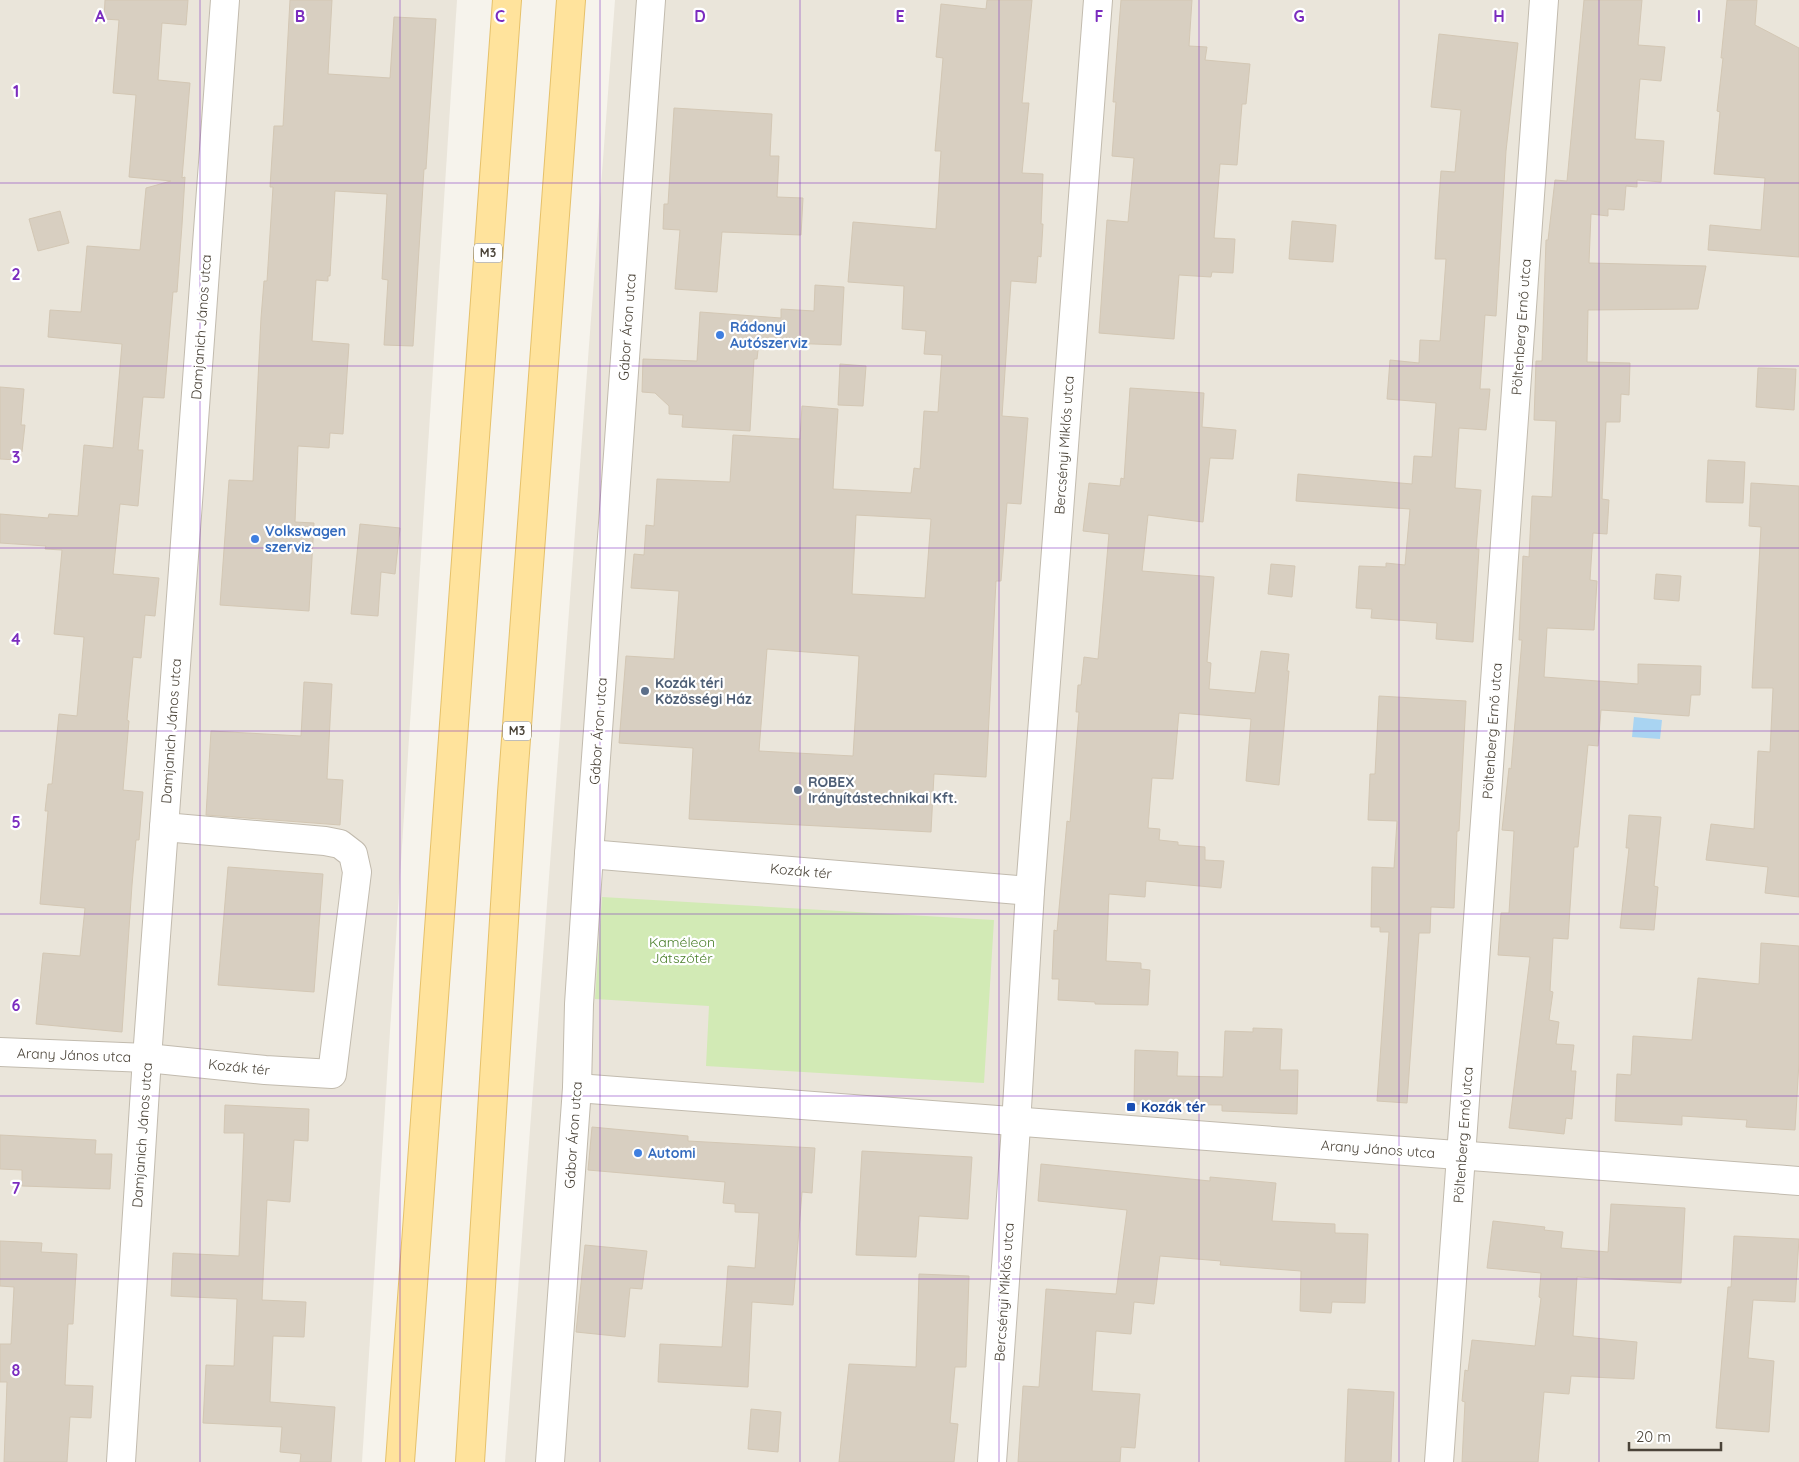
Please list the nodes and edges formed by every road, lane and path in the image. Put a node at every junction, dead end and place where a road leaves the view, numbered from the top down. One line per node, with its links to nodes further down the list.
1 (226, 0): 7 (street, Damjanich János utca)
2 (507, 0): 17 (main road, M3)
3 (571, 0): 18 (main road, M3)
4 (651, 0): 8 (street, Gábor Áron utca)
5 (1098, 0): 9 (street, Bercsényi Miklós utca)
6 (1544, 0): 14 (street, Pöltenberg Ernő utca)
7 (164, 827): 11 (street, Damjanich János utca); 11 (street, Kozák tér)
8 (589, 854): 9 (street, Kozák tér); 12 (street, Gábor Áron utca)
9 (1030, 891): 13 (street)
10 (0, 1052): 11 (street, Arany János utca)
11 (147, 1058): 16 (street, Damjanich János utca)
12 (577, 1088): 13 (street); 19 (street, Gábor Áron utca)
13 (1016, 1122): 14 (street, Arany János utca); 20 (street, Bercsényi Miklós utca)
14 (1462, 1155): 15 (street, Arany János utca); 21 (street, Pöltenberg Ernő utca)
15 (1799, 1181)
16 (121, 1462)
17 (400, 1462)
18 (470, 1462)
19 (550, 1462)
20 (992, 1462)
21 (1439, 1462)

